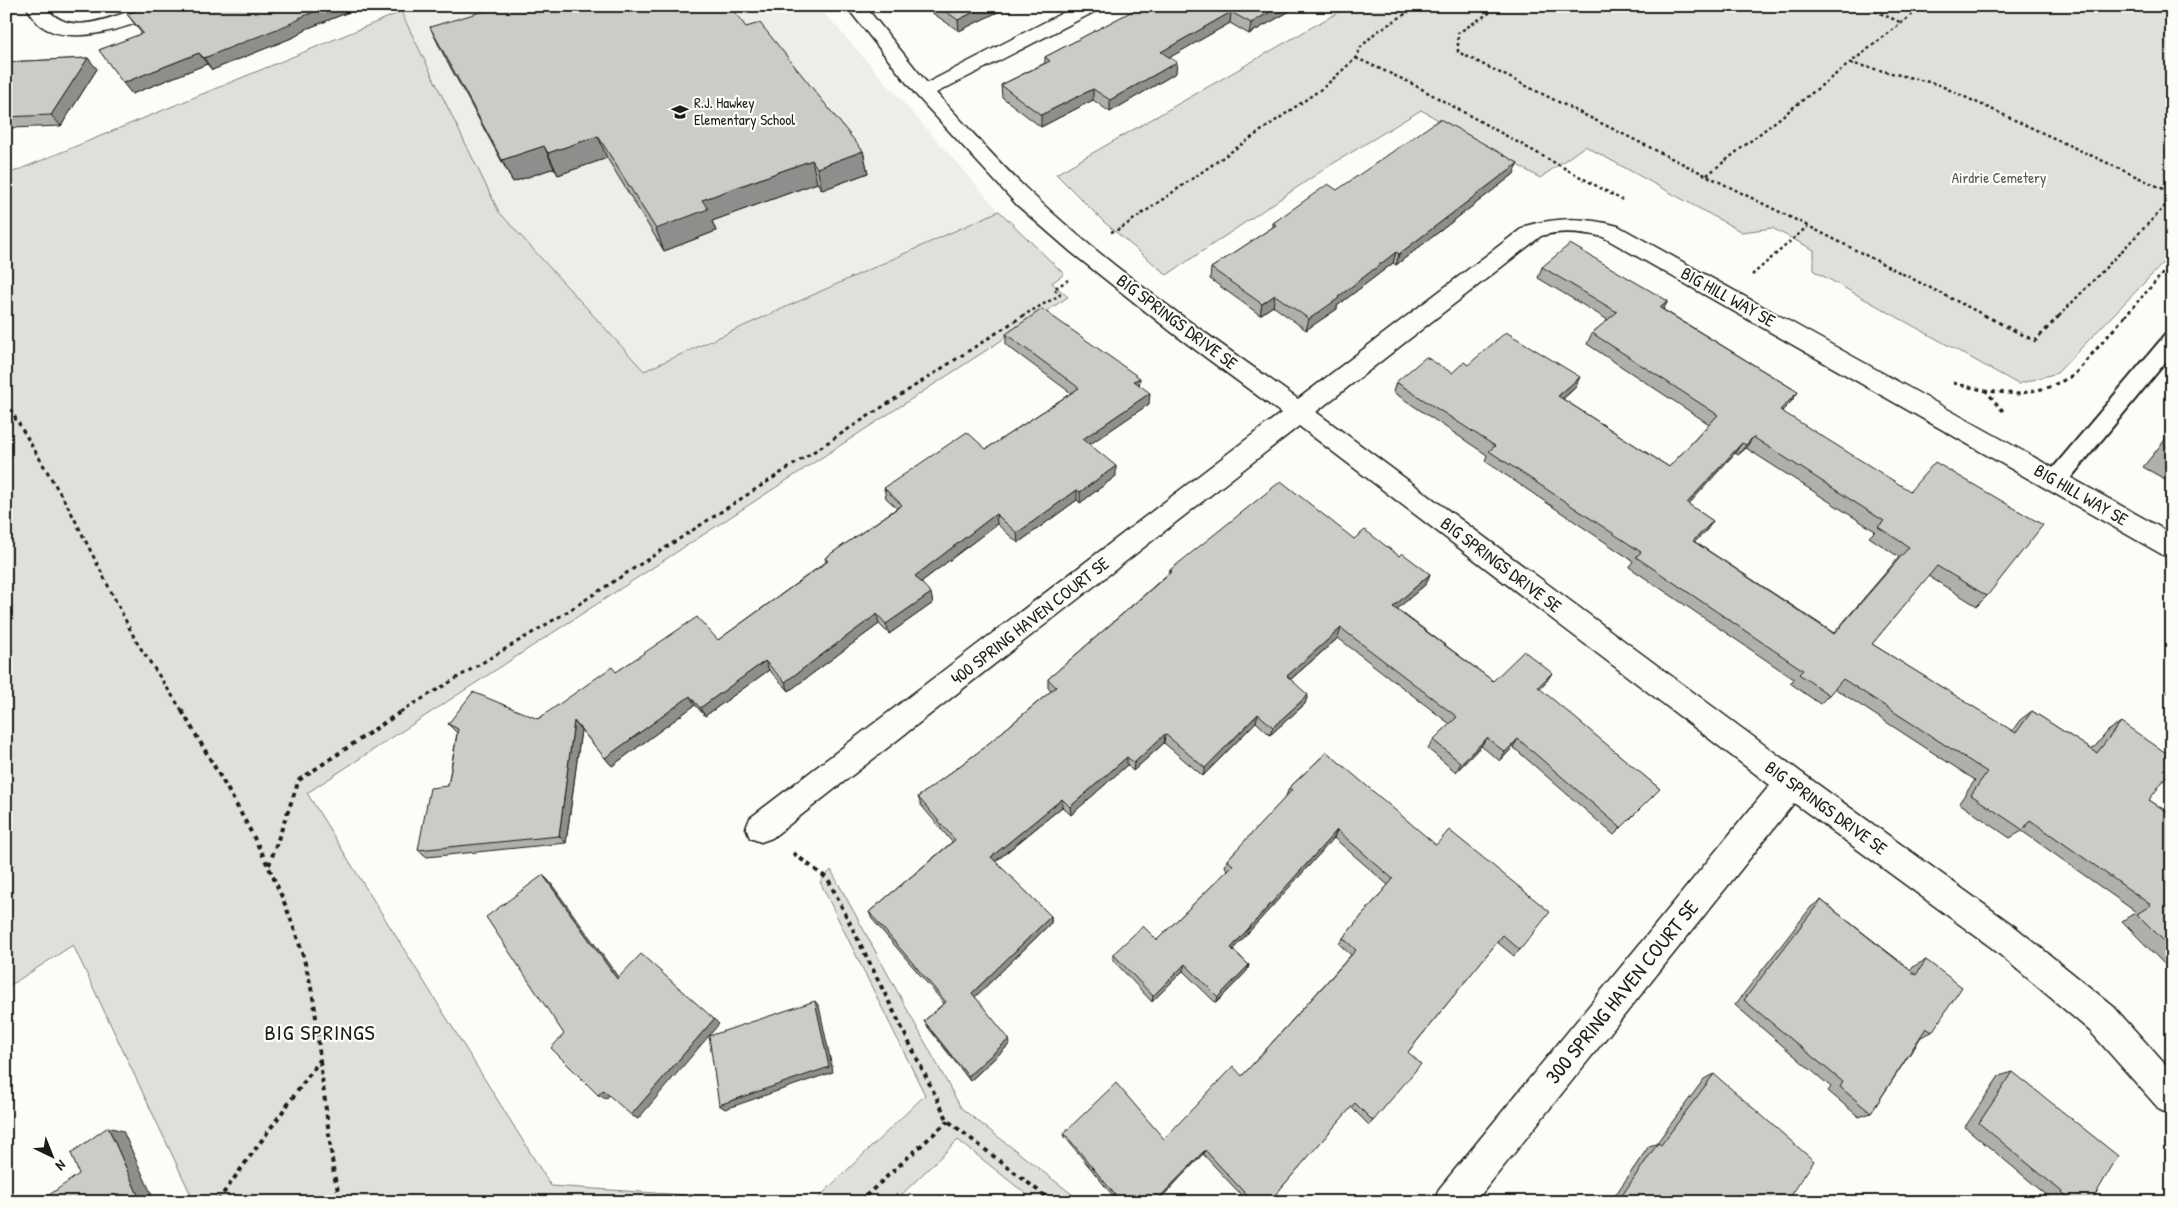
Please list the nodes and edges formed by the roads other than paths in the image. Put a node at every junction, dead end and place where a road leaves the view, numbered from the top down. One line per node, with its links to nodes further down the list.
1 (35, 6): 2 (street)
2 (166, 6)
3 (855, 6): 5 (street, BIG SPRINGS DRIVE SE)
4 (1091, 6): 5 (street)
5 (924, 92): 7 (street, BIG SPRINGS DRIVE SE)
6 (2172, 340): 8 (lane)
7 (1299, 413): 8 (street, BIG HILL WAY SE); 10 (street, BIG SPRINGS DRIVE SE); 11 (street, 400 SPRING HAVEN COURT SE)
8 (2056, 480): 9 (street, BIG HILL WAY SE)
9 (2172, 547)
10 (1791, 783): 12 (street, BIG SPRINGS DRIVE SE); 13 (street, 300 SPRING HAVEN COURT SE)
11 (761, 828)
12 (2172, 1098)
13 (1452, 1202)

